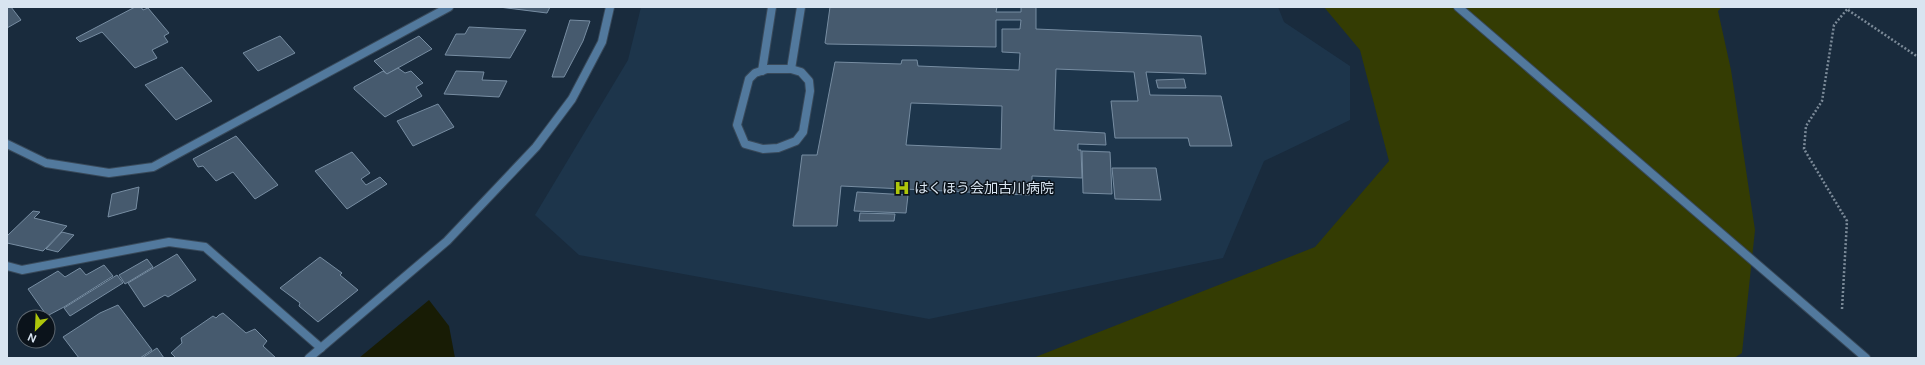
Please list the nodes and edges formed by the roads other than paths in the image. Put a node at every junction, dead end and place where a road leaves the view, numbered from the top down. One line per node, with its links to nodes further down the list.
1 (449, 7): 8 (street)
2 (610, 7): 10 (street)
3 (772, 7): 7 (street)
4 (801, 7): 6 (street)
5 (1458, 7): 12 (street)
6 (791, 69): 7 (street); 7 (street)
7 (762, 71)
8 (7, 144)
9 (7, 266): 10 (street)
10 (321, 348): 11 (street)
11 (309, 358)
12 (1866, 358)

